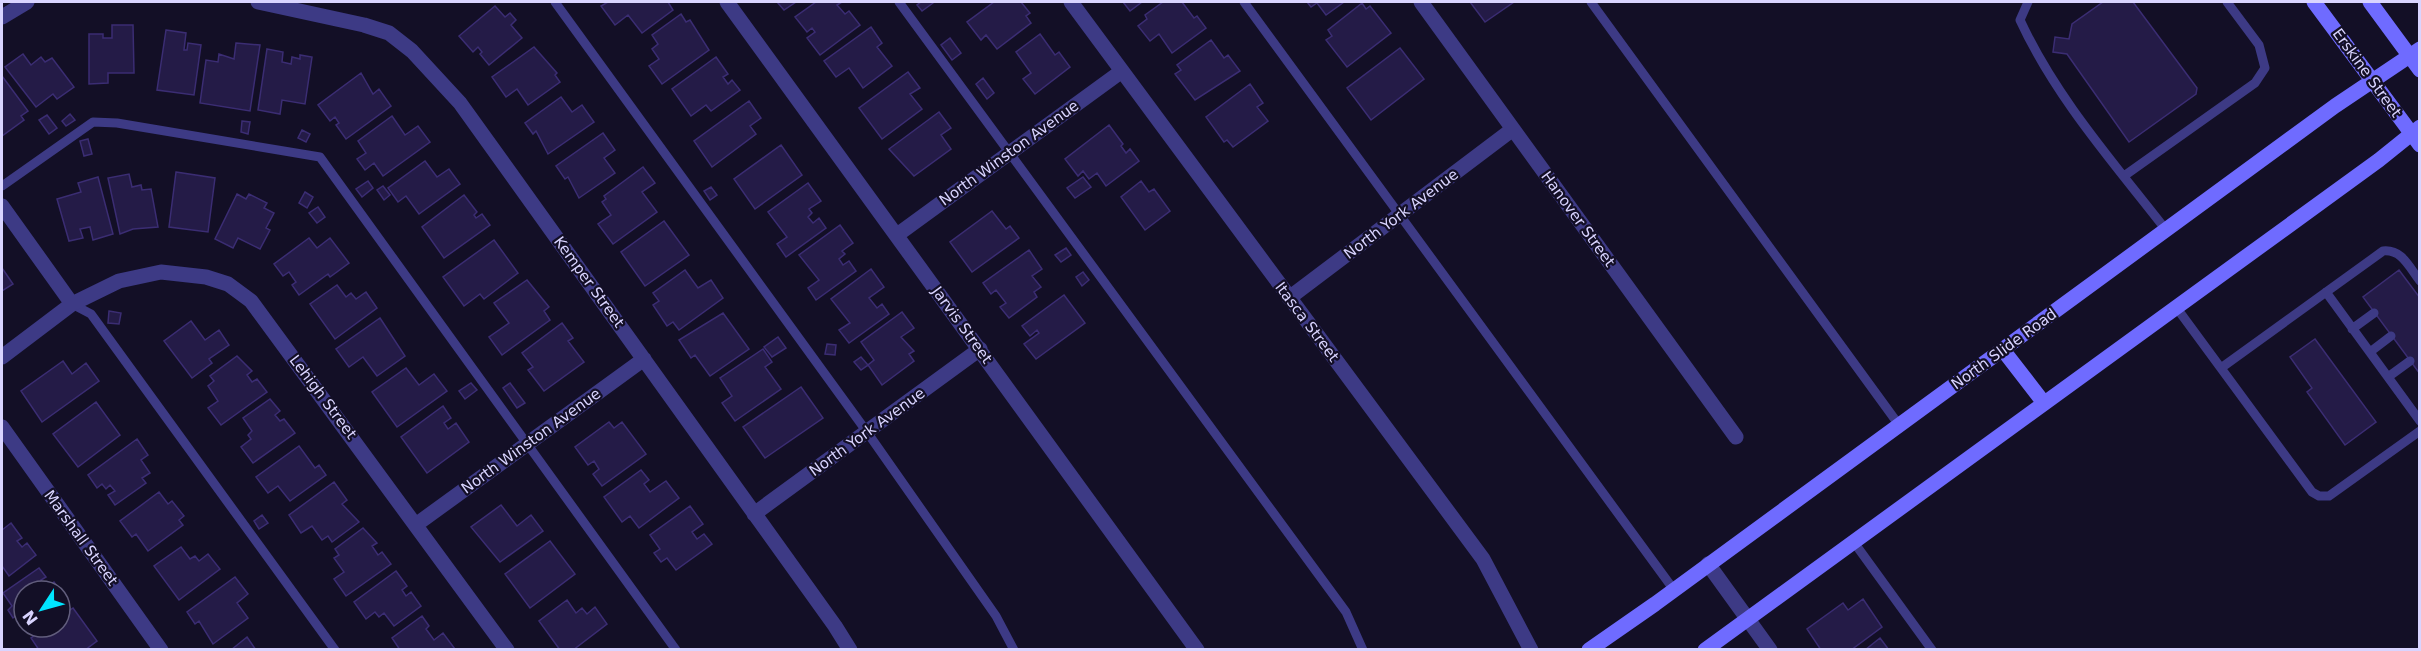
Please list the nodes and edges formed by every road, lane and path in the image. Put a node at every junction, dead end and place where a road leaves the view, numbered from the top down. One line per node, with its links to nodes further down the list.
1 (27, 2): 14 (street)
2 (261, 2): 40 (street, Kemper Street)
3 (555, 2): 49 (lane)
4 (727, 2): 27 (street, Jarvis Street)
5 (899, 2): 21 (lane)
6 (1071, 2): 17 (street, Itasca Street)
7 (1244, 2): 25 (lane)
8 (1421, 2): 19 (street, Hanover Street)
9 (1591, 2): 46 (lane)
10 (2028, 2): 22 (lane)
11 (2227, 2): 22 (lane)
12 (2314, 2): 18 (main road, Erskine Street)
13 (2370, 2): 15 (main road)
14 (2, 17)
15 (2414, 52): 16 (main road); 18 (main road, North Slide Road)
16 (2420, 70)
17 (1122, 71): 21 (street, North Winston Avenue); 30 (street, Itasca Street)
18 (2372, 81): 20 (main road, Erskine Street); 26 (main road, North Slide Road)
19 (1514, 129): 25 (street, North York Avenue); 50 (street, Hanover Street)
20 (2417, 136): 32 (main road)
21 (1009, 153): 27 (street, North Winston Avenue); 65 (lane)
22 (2124, 176): 26 (lane)
23 (2, 186): 51 (lane)
24 (2, 206): 31 (street)
25 (1399, 215): 30 (street, North York Avenue); 56 (lane)
26 (2166, 230): 37 (main road, North Slide Road)
27 (897, 235): 36 (street, Jarvis Street)
28 (2416, 282): 29 (lane)
29 (2326, 292): 34 (lane); 42 (lane)
30 (1289, 298): 66 (street, Itasca Street)
31 (72, 304): 39 (street); 53 (street, Lehigh Street); 59 (lane)
32 (2176, 307): 42 (lane); 44 (main road)
33 (2374, 313): 34 (lane)
34 (2352, 329): 38 (lane)
35 (2391, 336): 38 (lane)
36 (980, 349): 49 (street, North York Avenue); 64 (street, Jarvis Street)
37 (2003, 350): 44 (main road); 46 (main road, North Slide Road)
38 (2370, 352): 43 (lane)
39 (2, 357)
40 (644, 359): 51 (street, North Winston Avenue); 52 (street, Kemper Street)
41 (2410, 361): 43 (lane)
42 (2221, 368): 48 (lane)
43 (2388, 377): 45 (lane)
44 (2044, 403): 54 (main road)
45 (2420, 421)
46 (1899, 425): 55 (main road, North Slide Road)
47 (2, 427): 58 (street, Marshall Street)
48 (2420, 431)
49 (867, 432): 52 (street, North York Avenue); 63 (lane)
50 (1736, 437)
51 (529, 443): 53 (street, North Winston Avenue); 61 (lane)
52 (754, 514): 62 (street, Kemper Street)
53 (417, 524): 60 (street, Lehigh Street)
54 (1853, 541): 57 (main road); 70 (lane)
55 (1708, 564): 56 (main road, North Slide Road); 57 (street)
56 (1674, 590): 67 (main road, North Slide Road)
57 (1747, 618): 68 (main road); 69 (street)
58 (161, 650)
59 (335, 650)
60 (507, 650)
61 (676, 650)
62 (850, 650)
63 (1014, 650)
64 (1197, 650)
65 (1363, 650)
66 (1531, 650)
67 (1589, 650)
68 (1705, 650)
69 (1770, 650)
70 (1932, 650)

